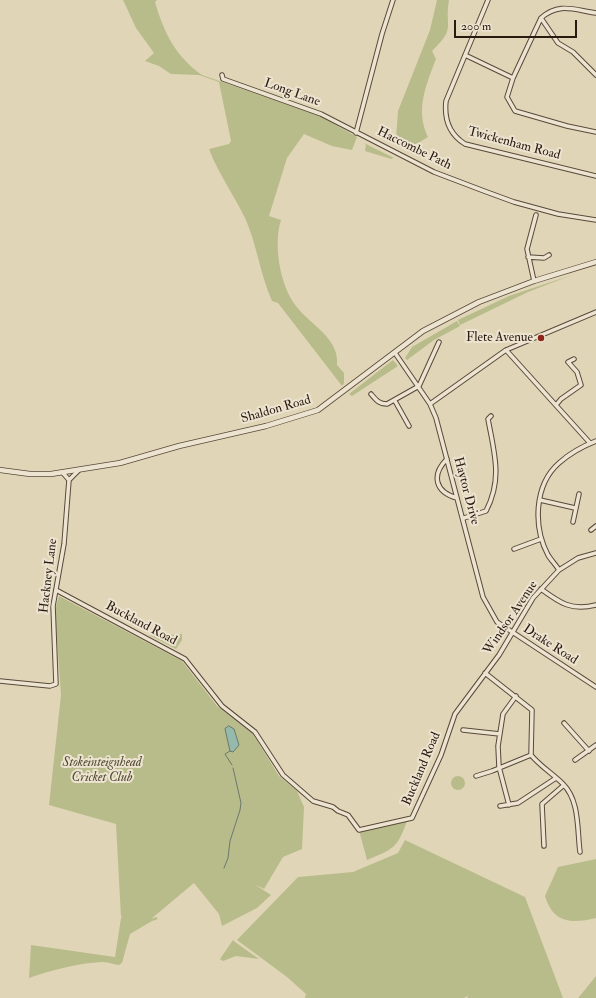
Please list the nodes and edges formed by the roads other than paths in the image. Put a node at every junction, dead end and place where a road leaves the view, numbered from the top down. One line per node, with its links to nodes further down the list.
1 (393, 0): 10 (street, Haccombe Path)
2 (488, 0): 5 (street, Twickenham Road)
3 (596, 13): 4 (street)
4 (541, 18): 7 (street); 8 (street)
5 (465, 55): 8 (street); 11 (street, Twickenham Road)
6 (222, 74): 10 (street, Long Lane)
7 (596, 75)
8 (513, 78): 9 (street)
9 (596, 132)
10 (356, 133): 13 (street, Haccombe Path)
11 (596, 176)
12 (536, 216): 15 (street)
13 (596, 220)
14 (549, 255): 15 (street)
15 (528, 257): 17 (street)
16 (596, 262): 17 (street, Shaldon Road)
17 (534, 280): 21 (street, Shaldon Road)
18 (596, 312): 20 (street)
19 (439, 342): 23 (street)
20 (506, 350): 26 (street); 27 (street)
21 (395, 353): 23 (street, Haytor Drive); 34 (street, Shaldon Road)
22 (574, 359): 27 (street)
23 (418, 386): 25 (street); 26 (street, Haytor Drive)
24 (371, 394): 25 (street)
25 (395, 401): 29 (street)
26 (430, 404): 32 (street, Haytor Drive)
27 (556, 405): 31 (street)
28 (491, 416): 41 (street)
29 (409, 426)
30 (596, 441): 31 (street)
31 (590, 443): 39 (street)
32 (447, 459): 38 (street, Haytor Drive); 38 (street)
33 (0, 470): 35 (street, Shaldon Road)
34 (79, 470): 35 (street, Shaldon Road); 36 (street)
35 (63, 473): 36 (street)
36 (69, 480): 50 (street, Hackney Lane)
37 (579, 494): 40 (street)
38 (457, 498): 41 (street, Haytor Drive)
39 (540, 500): 40 (street); 45 (street)
40 (575, 508): 42 (street)
41 (464, 518): 52 (street, Haytor Drive)
42 (572, 522)
43 (596, 526): 44 (street)
44 (590, 530)
45 (541, 539): 46 (street); 48 (street)
46 (514, 549)
47 (596, 553): 48 (street, Windsor Avenue)
48 (559, 570): 49 (street, Windsor Avenue)
49 (541, 589): 51 (street); 52 (street, Windsor Avenue)
50 (56, 590): 53 (street, Buckland Road); 54 (street, Hackney Lane)
51 (596, 605)
52 (512, 633): 53 (street, Windsor Avenue); 55 (street, Drake Road)
53 (485, 673): 56 (street)
54 (0, 681)
55 (596, 687)
56 (516, 696): 59 (street); 62 (street)
57 (564, 723): 61 (street)
58 (463, 730): 59 (street)
59 (500, 734): 64 (street)
60 (596, 745): 61 (street)
61 (589, 751): 63 (street)
62 (531, 755): 64 (street); 66 (street)
63 (575, 760)
64 (499, 767): 65 (street); 68 (street)
65 (476, 776)
66 (556, 778): 67 (street); 68 (street)
67 (564, 785): 70 (street); 71 (street)
68 (510, 805): 69 (street)
69 (500, 806)
70 (544, 846)
71 (580, 852)

